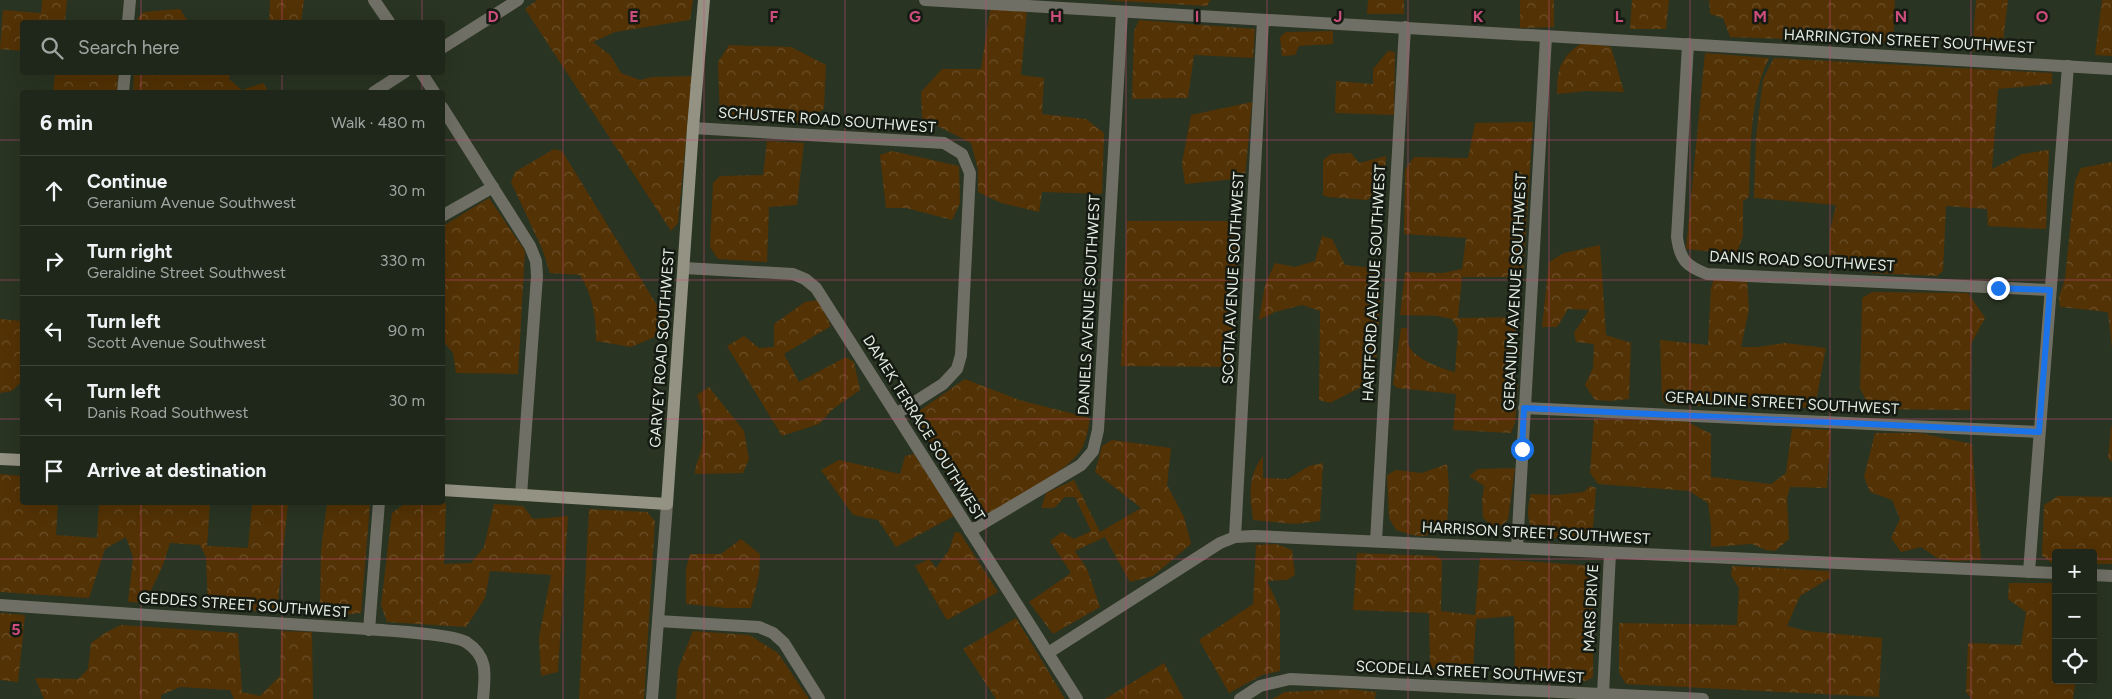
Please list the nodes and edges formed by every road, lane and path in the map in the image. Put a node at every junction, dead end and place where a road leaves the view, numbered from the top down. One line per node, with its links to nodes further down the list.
1 (130, 0): 7 (street)
2 (374, 0): 8 (street)
3 (518, 0): 13 (street)
4 (704, 0): 23 (street, GARVEY ROAD SOUTHWEST)
5 (925, 0): 6 (street, HARRINGTON STREET SOUTHWEST)
6 (1122, 12): 9 (street, HARRINGTON STREET SOUTHWEST); 37 (street, DANIELS AVENUE SOUTHWEST)
7 (128, 20)
8 (388, 20)
9 (1264, 20): 10 (street, HARRINGTON STREET SOUTHWEST); 38 (street, SCOTIA AVENUE SOUTHWEST)
10 (1405, 27): 11 (street, HARRINGTON STREET SOUTHWEST); 39 (street, HARTFORD AVENUE SOUTHWEST)
11 (1546, 37): 12 (street, HARRINGTON STREET SOUTHWEST); 28 (street, GERANIUM AVENUE SOUTHWEST)
12 (1688, 44): 14 (street, HARRINGTON STREET SOUTHWEST); 27 (street, DANIS ROAD SOUTHWEST)
13 (445, 46)
14 (2068, 66): 15 (street, HARRINGTON STREET SOUTHWEST); 27 (street)
15 (2112, 69)
16 (125, 75): 19 (street)
17 (400, 75): 20 (street)
18 (423, 75): 21 (street)
19 (123, 90)
20 (377, 90)
21 (433, 90)
22 (445, 112): 24 (street)
23 (693, 128): 26 (street, GARVEY ROAD SOUTHWEST); 29 (street, SCHUSTER ROAD SOUTHWEST)
24 (493, 187): 25 (street); 34 (street)
25 (445, 214)
26 (684, 268): 29 (street, DAMEK TERRACE SOUTHWEST); 35 (street, GARVEY ROAD SOUTHWEST)
27 (2050, 290): 30 (street)
28 (1524, 408): 30 (street, GERALDINE STREET SOUTHWEST); 40 (street, GERANIUM AVENUE SOUTHWEST)
29 (896, 414): 37 (street, DAMEK TERRACE SOUTHWEST)
30 (2039, 432): 42 (street)
31 (0, 458): 32 (street)
32 (20, 460)
33 (445, 490): 34 (street)
34 (521, 496): 35 (street)
35 (667, 504): 47 (street, GARVEY ROAD SOUTHWEST)
36 (379, 505): 48 (street)
37 (970, 532): 49 (street, DAMEK TERRACE SOUTHWEST)
38 (1235, 538): 39 (street, HARRISON STREET SOUTHWEST); 49 (street, HARRISON STREET SOUTHWEST)
39 (1376, 541): 40 (street, HARRISON STREET SOUTHWEST)
40 (1517, 548): 41 (street, HARRISON STREET SOUTHWEST)
41 (1610, 553): 42 (street, HARRISON STREET SOUTHWEST); 50 (street, MARS DRIVE)
42 (2029, 572): 43 (street, HARRISON STREET SOUTHWEST)
43 (2052, 573)
44 (2097, 575): 45 (street)
45 (2112, 576)
46 (0, 606): 48 (street, GEDDES STREET SOUTHWEST)
47 (658, 621): 52 (street, GARVEY ROAD SOUTHWEST); 53 (street)
48 (369, 630): 51 (street, GEDDES STREET SOUTHWEST)
49 (1048, 653): 54 (street, DAMEK TERRACE SOUTHWEST)
50 (1603, 694): 55 (street, SCODELLA STREET SOUTHWEST); 56 (street, SCODELLA STREET SOUTHWEST)
51 (483, 699)
52 (652, 699)
53 (819, 699)
54 (1077, 699)
55 (1240, 699)
56 (1689, 699): 57 (street, SCODELLA STREET SOUTHWEST)
57 (1703, 699)

